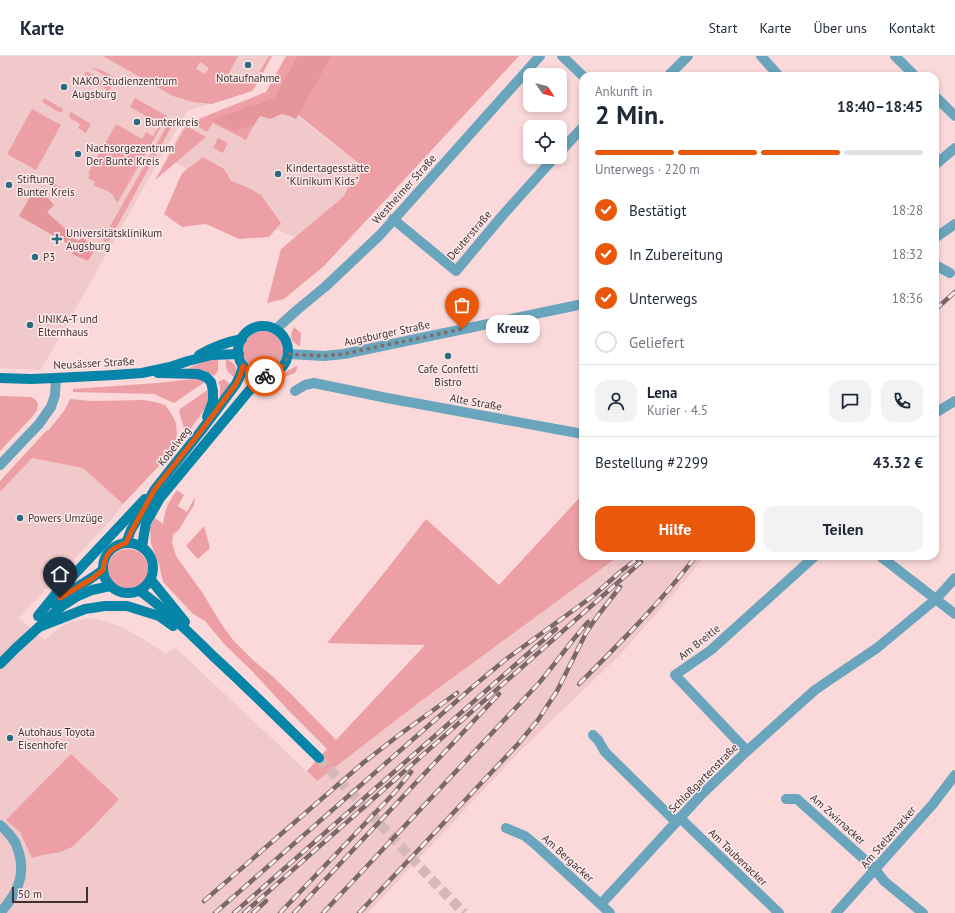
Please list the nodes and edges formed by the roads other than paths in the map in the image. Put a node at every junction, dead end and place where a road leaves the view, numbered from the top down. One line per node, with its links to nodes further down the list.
1 (540, 56): 17 (street, Westheimer Straße)
2 (562, 56): 6 (street)
3 (688, 56): 7 (street)
4 (760, 56): 8 (street)
5 (902, 58): 9 (street)
6 (579, 72)
7 (672, 72)
8 (775, 72)
9 (912, 72)
10 (939, 100): 11 (street)
11 (955, 116)
12 (579, 131): 13 (street)
13 (567, 144)
14 (955, 148): 15 (street)
15 (939, 162)
16 (549, 164): 17 (street, Deuterstraße)
17 (393, 219): 23 (street, Westheimer Straße)
18 (955, 224): 19 (street)
19 (939, 235)
20 (939, 267): 21 (street)
21 (950, 273)
22 (579, 305): 26 (street, Augsburger Straße)
23 (276, 329): 24 (main road); 26 (main road)
24 (242, 338): 25 (main road); 27 (main road, Neusässer Straße)
25 (239, 354): 27 (main road, Neusässer Straße); 28 (main road)
26 (288, 354): 30 (main road)
27 (188, 361): 29 (main road, Neusässer Straße)
28 (243, 366): 30 (main road); 36 (main road, Kobelweg)
29 (142, 373): 32 (main road, Neusässer Straße); 36 (main road)
30 (262, 376): 41 (main road, Kobelweg)
31 (0, 378): 32 (main road, Neusässer Straße)
32 (56, 378): 38 (street)
33 (295, 391): 37 (street, Alte Straße)
34 (955, 401): 35 (street)
35 (939, 411)
36 (201, 431): 39 (main road, Kobelweg)
37 (579, 433)
38 (0, 465)
39 (155, 489): 40 (main road, Kobelweg); 51 (main road)
40 (126, 543): 41 (main road); 44 (main road)
41 (142, 547): 46 (main road)
42 (811, 560): 55 (street, Am Breitle)
43 (885, 560): 49 (street)
44 (103, 570): 47 (main road); 51 (main road)
45 (955, 578): 49 (street)
46 (151, 580): 48 (main road); 52 (main road)
47 (110, 586): 48 (main road); 51 (main road)
48 (140, 591): 52 (main road)
49 (936, 599): 50 (street); 55 (street, Schloßgartenstraße)
50 (955, 614)
51 (39, 621): 52 (main road); 53 (main road)
52 (206, 649): 56 (main road)
53 (0, 664)
54 (593, 735): 59 (street, Am Taubenacker)
55 (747, 750): 59 (street, Schloßgartenstraße)
56 (319, 758)
57 (955, 775): 62 (street, Am Stelzenacker)
58 (786, 799): 62 (street, Am Zwirnacker)
59 (678, 820): 63 (street, Schloßgartenstraße); 66 (street, Am Taubenacker)
60 (0, 825): 64 (street)
61 (506, 828): 63 (street, Am Bergacker)
62 (875, 869): 67 (street, Am Stelzenacker); 68 (street, Am Zwirnacker)
63 (601, 904): 65 (street, Am Bergacker)
64 (0, 913)
65 (610, 913)
66 (779, 913)
67 (836, 913)
68 (923, 913)

